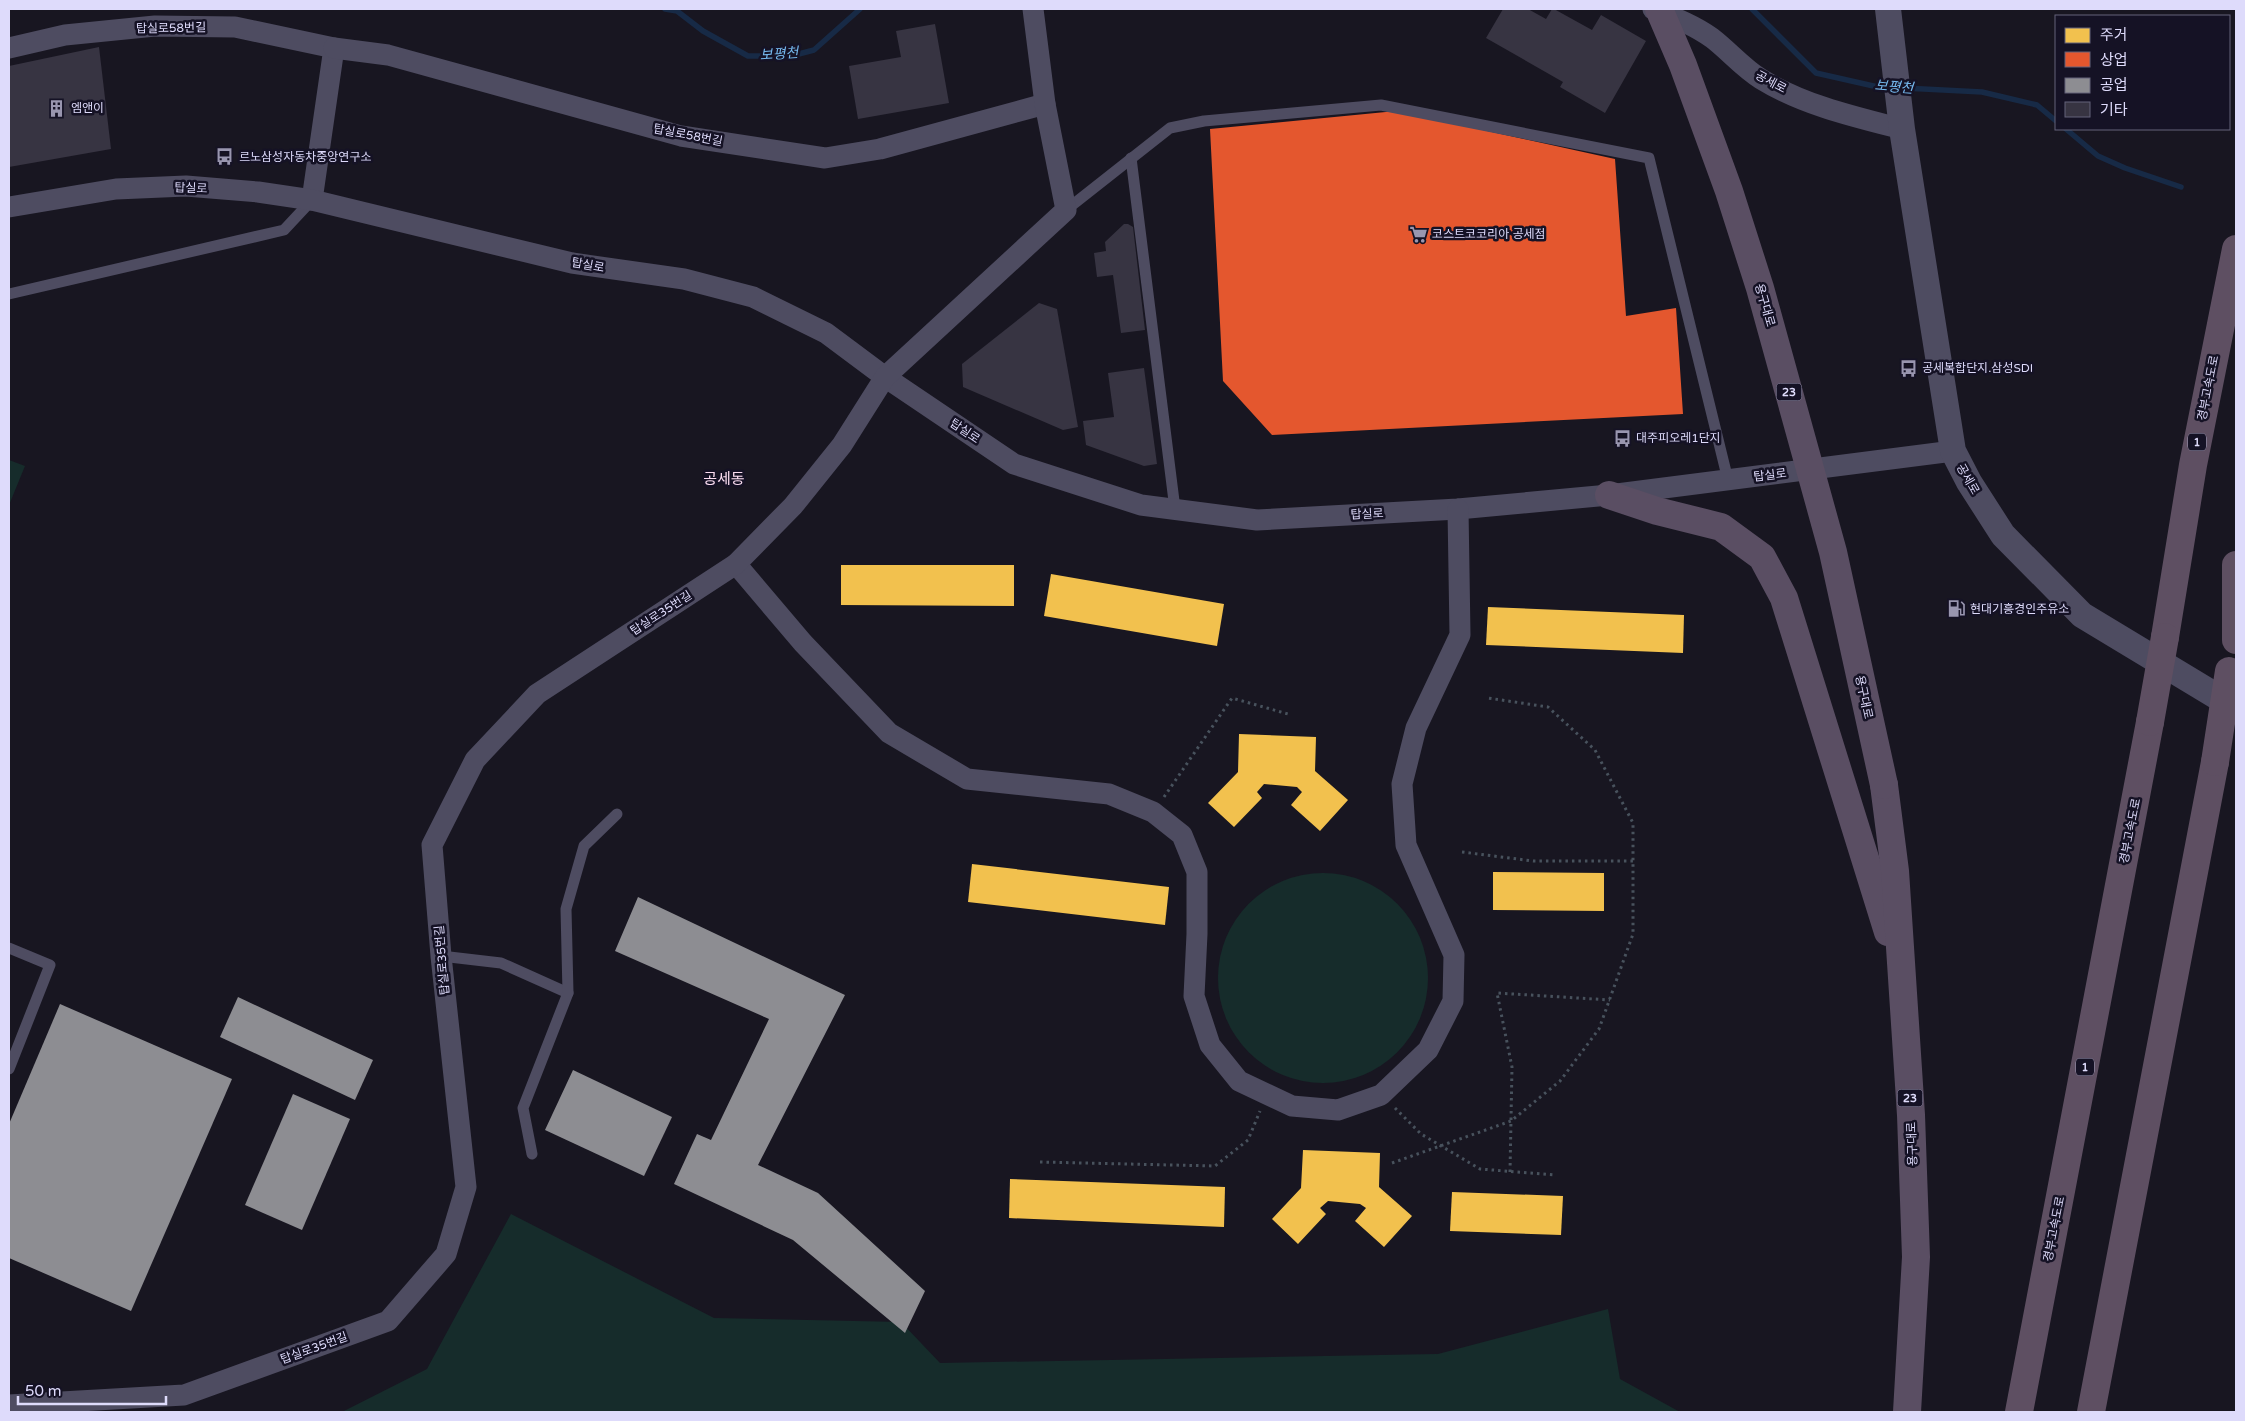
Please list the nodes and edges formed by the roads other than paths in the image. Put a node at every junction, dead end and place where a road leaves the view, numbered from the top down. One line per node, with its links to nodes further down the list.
1 (1033, 9): 7 (street)
2 (1653, 9): 8 (street, 공세로)
3 (1659, 9): 28 (highway, 용구대로 / 23, bridge)
4 (1888, 9): 8 (street)
5 (9, 48): 6 (street, 탑실로58번길)
6 (334, 48): 7 (street, 탑실로58번길); 10 (street)
7 (1045, 104): 12 (street)
8 (1901, 122): 16 (street, 공세로)
9 (1131, 158): 12 (lane); 17 (lane); 19 (lane)
10 (312, 200): 11 (street, 탑실로); 14 (lane); 15 (street, 탑실로)
11 (9, 207)
12 (1066, 210): 15 (street, 탑실로35번길)
13 (2236, 249): 34 (highway, 경부고속도로 / 1, bridge)
14 (9, 294)
15 (885, 377): 19 (street, 탑실로); 21 (street, 탑실로35번길)
16 (1953, 451): 17 (street, 탑실로); 24 (street, 공세로)
17 (1728, 480): 18 (street, 탑실로)
18 (1609, 495): 20 (street, 탑실로); 28 (highway)
19 (1175, 509): 20 (street, 탑실로)
20 (1458, 509): 21 (street)
21 (736, 564): 27 (street, 탑실로35번길)
22 (2236, 566): 23 (highway)
23 (2236, 640): 35 (highway, bridge)
24 (2236, 708)
25 (617, 814): 29 (lane)
26 (9, 948): 30 (lane)
27 (440, 956): 29 (lane); 32 (street, 탑실로35번길)
28 (1900, 970): 33 (highway, 용구대로 / 23)
29 (568, 992): 31 (lane)
30 (9, 1069)
31 (532, 1154)
32 (9, 1405)
33 (1907, 1412)
34 (2020, 1412)
35 (2091, 1412)

